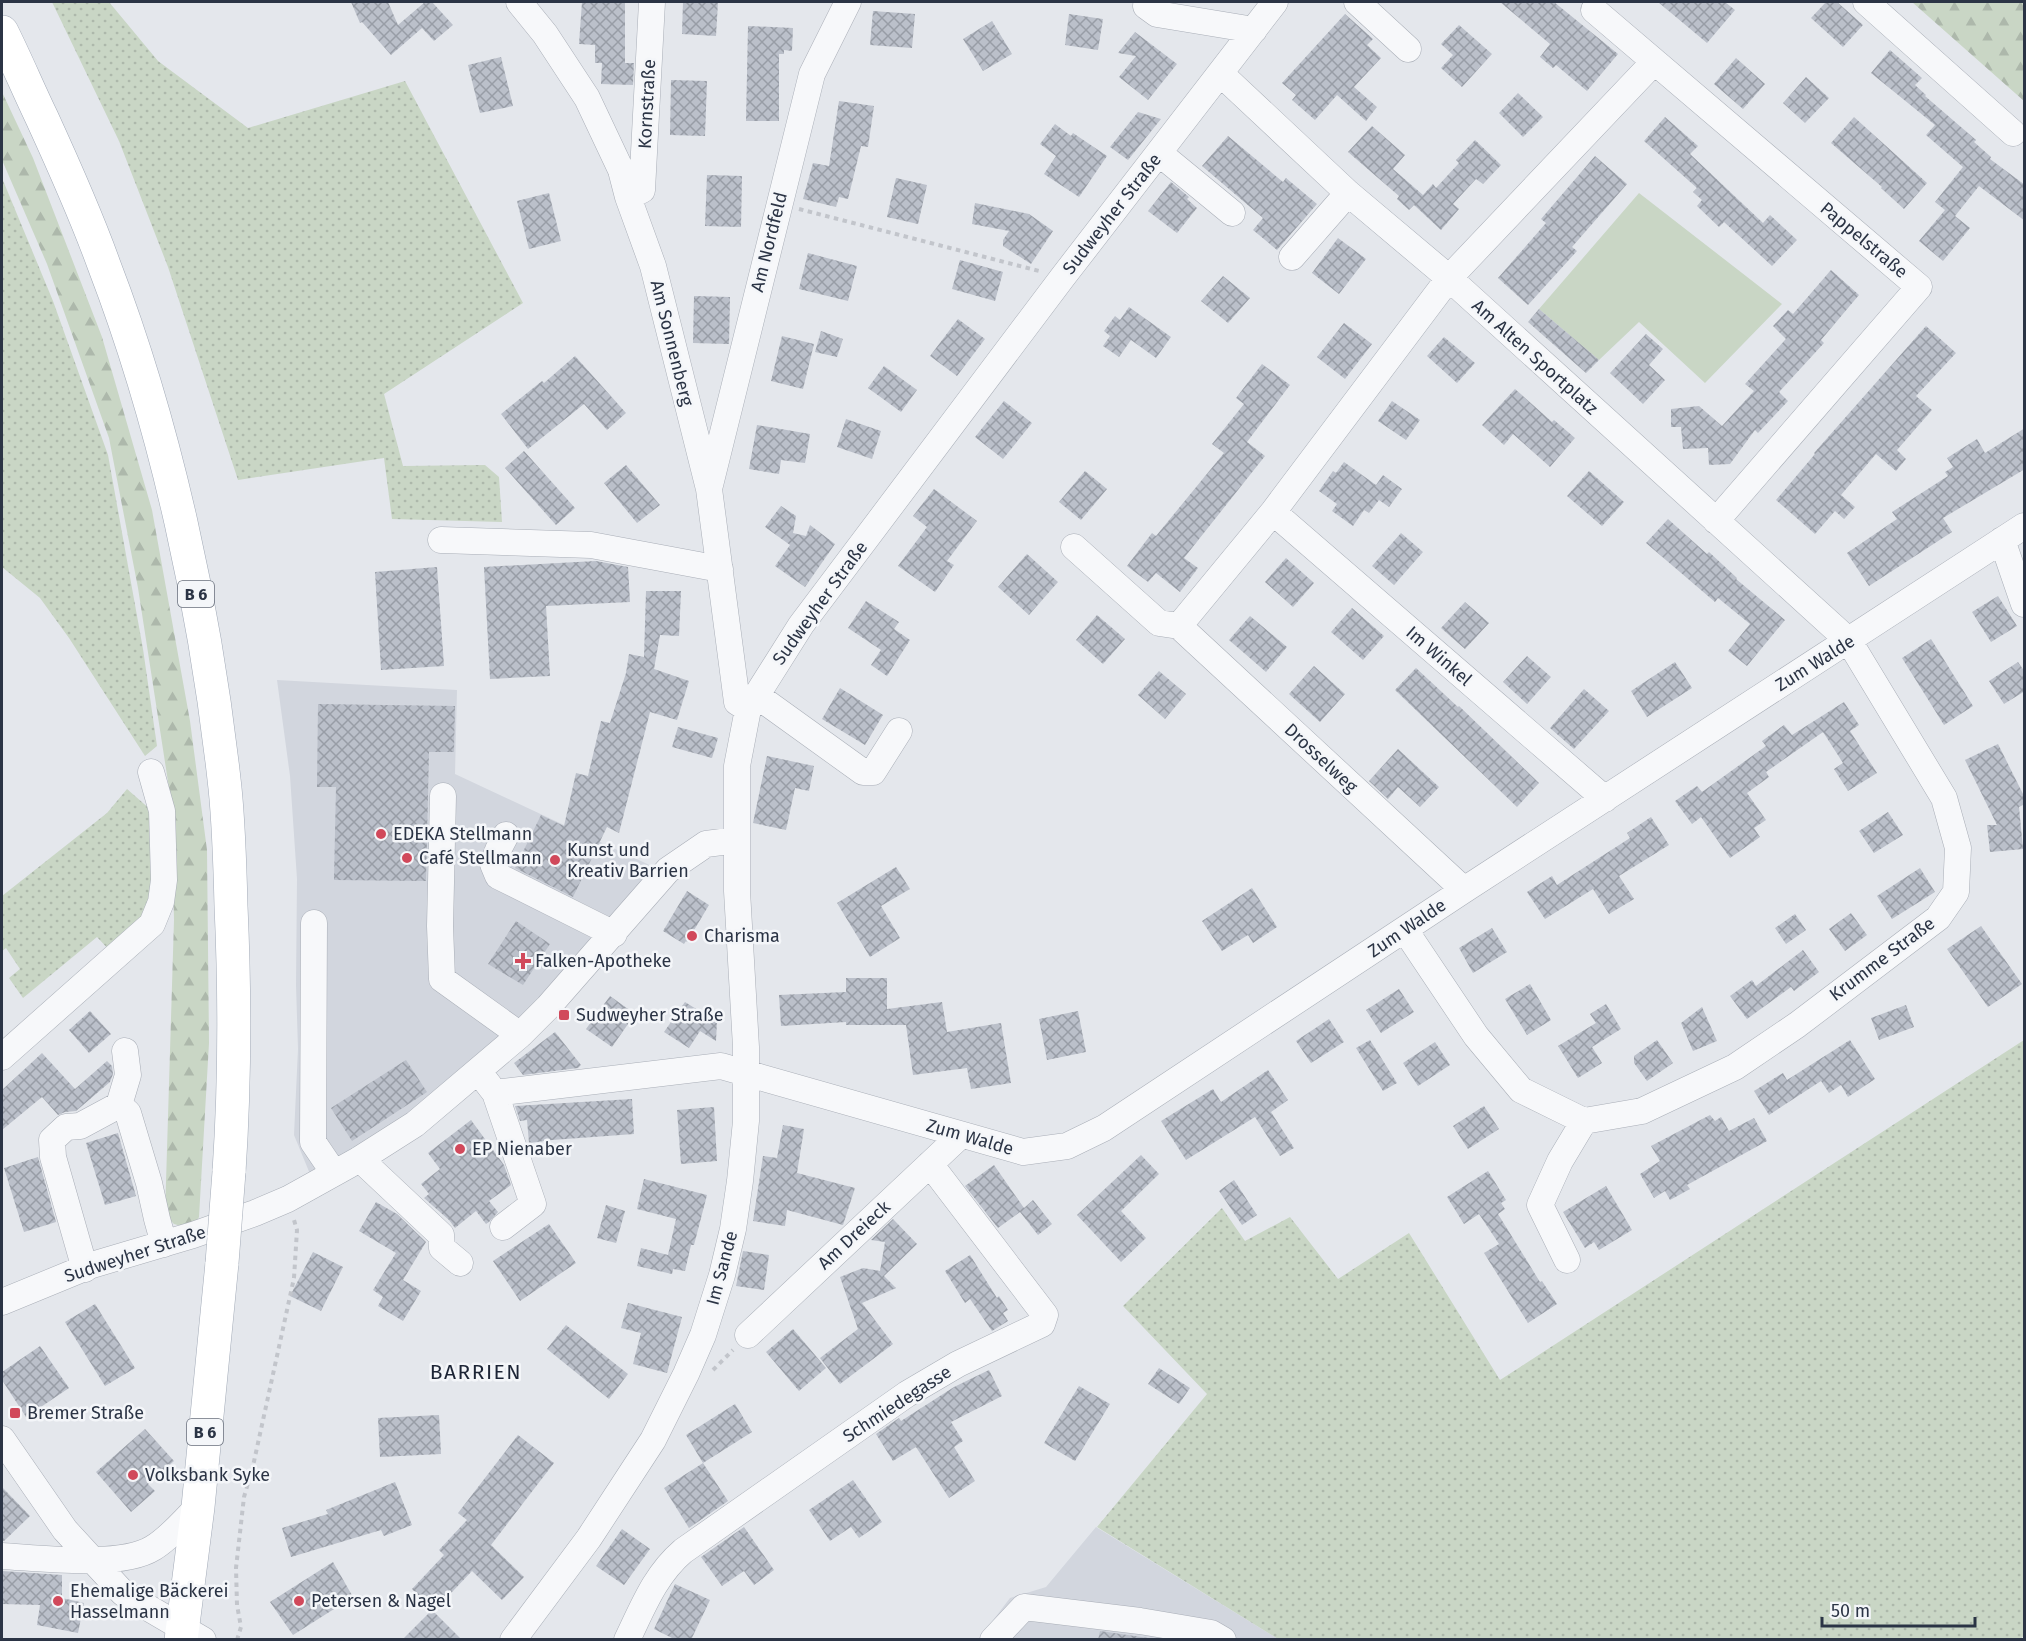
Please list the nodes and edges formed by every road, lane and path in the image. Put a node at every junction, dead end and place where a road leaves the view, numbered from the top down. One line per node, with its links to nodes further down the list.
1 (519, 2): 17 (street, Am Sonnenberg)
2 (652, 2): 17 (street, Kornstraße)
3 (848, 2): 18 (street, Am Nordfeld)
4 (1149, 2): 9 (street)
5 (1275, 2): 9 (street, Sudweyher Straße)
6 (1357, 2): 11 (street)
7 (1866, 2): 14 (street)
8 (1594, 10): 12 (street, Pappelstraße)
9 (1254, 30): 13 (street, Sudweyher Straße)
10 (2, 32): 67 (main road, B 6, bridge)
11 (1408, 49)
12 (1654, 62): 22 (street); 25 (street, Pappelstraße)
13 (1221, 74): 15 (street, Sudweyher Straße); 16 (street, Am Alten Sportplatz)
14 (2013, 133)
15 (1159, 153): 19 (street); 21 (street, Sudweyher Straße)
16 (1348, 193): 20 (street); 22 (street, Am Alten Sportplatz)
17 (628, 197): 23 (street, Am Sonnenberg)
18 (778, 204): 21 (path); 23 (street, Am Nordfeld)
19 (1232, 213)
20 (1292, 257)
21 (1062, 278): 34 (street, Sudweyher Straße)
22 (1449, 278): 24 (street); 25 (street, Am Alten Sportplatz)
23 (710, 489): 30 (street, Am Sonnenberg)
24 (1274, 512): 32 (street); 38 (street, Im Winkel)
25 (1716, 521): 33 (street, Am Alten Sportplatz)
26 (2025, 526): 28 (street, Zum Walde)
27 (441, 540): 30 (street)
28 (2002, 540): 31 (street); 33 (street, Zum Walde)
29 (1074, 547): 32 (street)
30 (720, 569): 34 (street, Am Sonnenberg)
31 (2025, 604)
32 (1179, 626): 41 (street, Drosselweg)
33 (1849, 641): 38 (street, Zum Walde); 52 (street, Krumme Straße)
34 (752, 702): 35 (street); 40 (street, Sudweyher Straße)
35 (899, 731)
36 (151, 772): 47 (street)
37 (443, 796): 45 (street)
38 (1605, 799): 41 (street, Zum Walde)
39 (506, 835): 44 (street)
40 (737, 840): 44 (street, Sudweyher Straße); 49 (street, Im Sande)
41 (1464, 890): 43 (street, Zum Walde)
42 (314, 923): 56 (street)
43 (1405, 930): 52 (street); 53 (street, Zum Walde)
44 (614, 934): 45 (street, Sudweyher Straße)
45 (520, 1035): 48 (street, Sudweyher Straße)
46 (125, 1052): 51 (street)
47 (2, 1057)
48 (478, 1071): 50 (street); 54 (street, Sudweyher Straße)
49 (746, 1074): 50 (street, Zum Walde); 53 (street, Zum Walde); 65 (street, Im Sande)
50 (495, 1094): 58 (street)
51 (119, 1105): 59 (street); 62 (street)
52 (1584, 1121): 60 (street)
53 (961, 1135): 55 (street, Am Dreieck)
54 (360, 1159): 56 (street, Sudweyher Straße); 61 (street)
55 (930, 1164): 64 (street, Am Dreieck); 73 (street, Schmiedegasse)
56 (333, 1173): 57 (street, Sudweyher Straße)
57 (288, 1199): 59 (street, Sudweyher Straße); 71 (path)
58 (503, 1227)
59 (164, 1244): 62 (street, Sudweyher Straße)
60 (1567, 1260)
61 (460, 1263)
62 (85, 1269): 63 (street, Sudweyher Straße)
63 (2, 1302)
64 (748, 1335): 65 (path)
65 (686, 1374): 72 (street, Im Sande)
66 (2, 1439): 69 (street)
67 (198, 1507): 69 (street); 70 (main road, B 6)
68 (2, 1556): 69 (street)
69 (90, 1559): 70 (street)
70 (189, 1636)
71 (237, 1640)
72 (513, 1640)
73 (627, 1640)
74 (993, 1640): 75 (street)
75 (1223, 1640)

